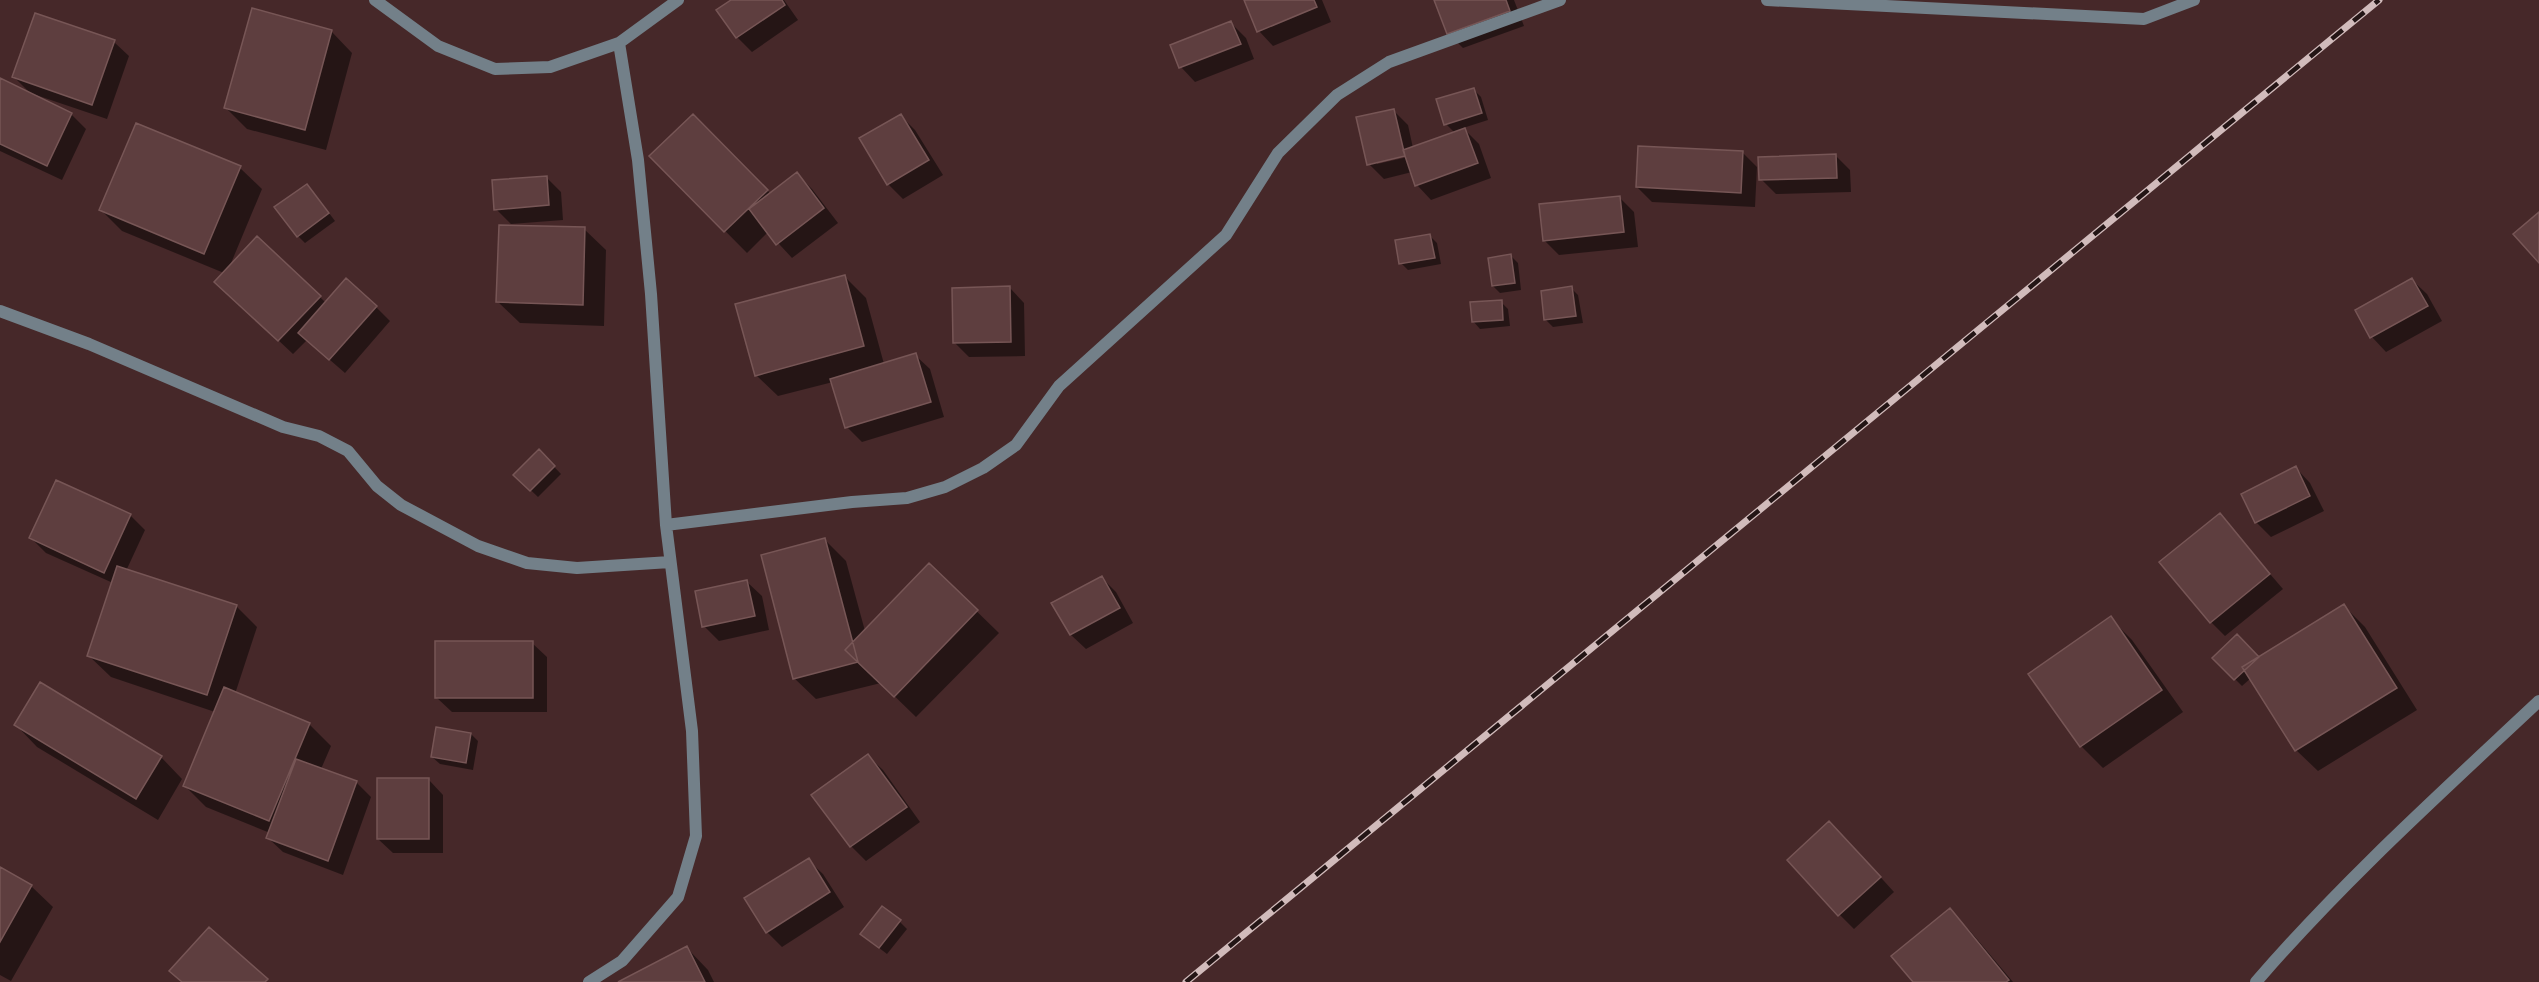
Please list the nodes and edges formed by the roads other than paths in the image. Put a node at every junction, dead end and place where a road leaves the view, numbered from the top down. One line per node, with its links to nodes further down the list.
1 (375, 0): 6 (street)
2 (678, 0): 6 (street)
3 (1560, 0): 8 (street)
4 (1767, 0): 5 (street)
5 (2194, 0)
6 (620, 43): 8 (street)
7 (0, 311): 9 (street)
8 (666, 525): 9 (street)
9 (670, 562): 11 (street)
10 (2539, 701): 12 (street)
11 (590, 982)
12 (2256, 982)

